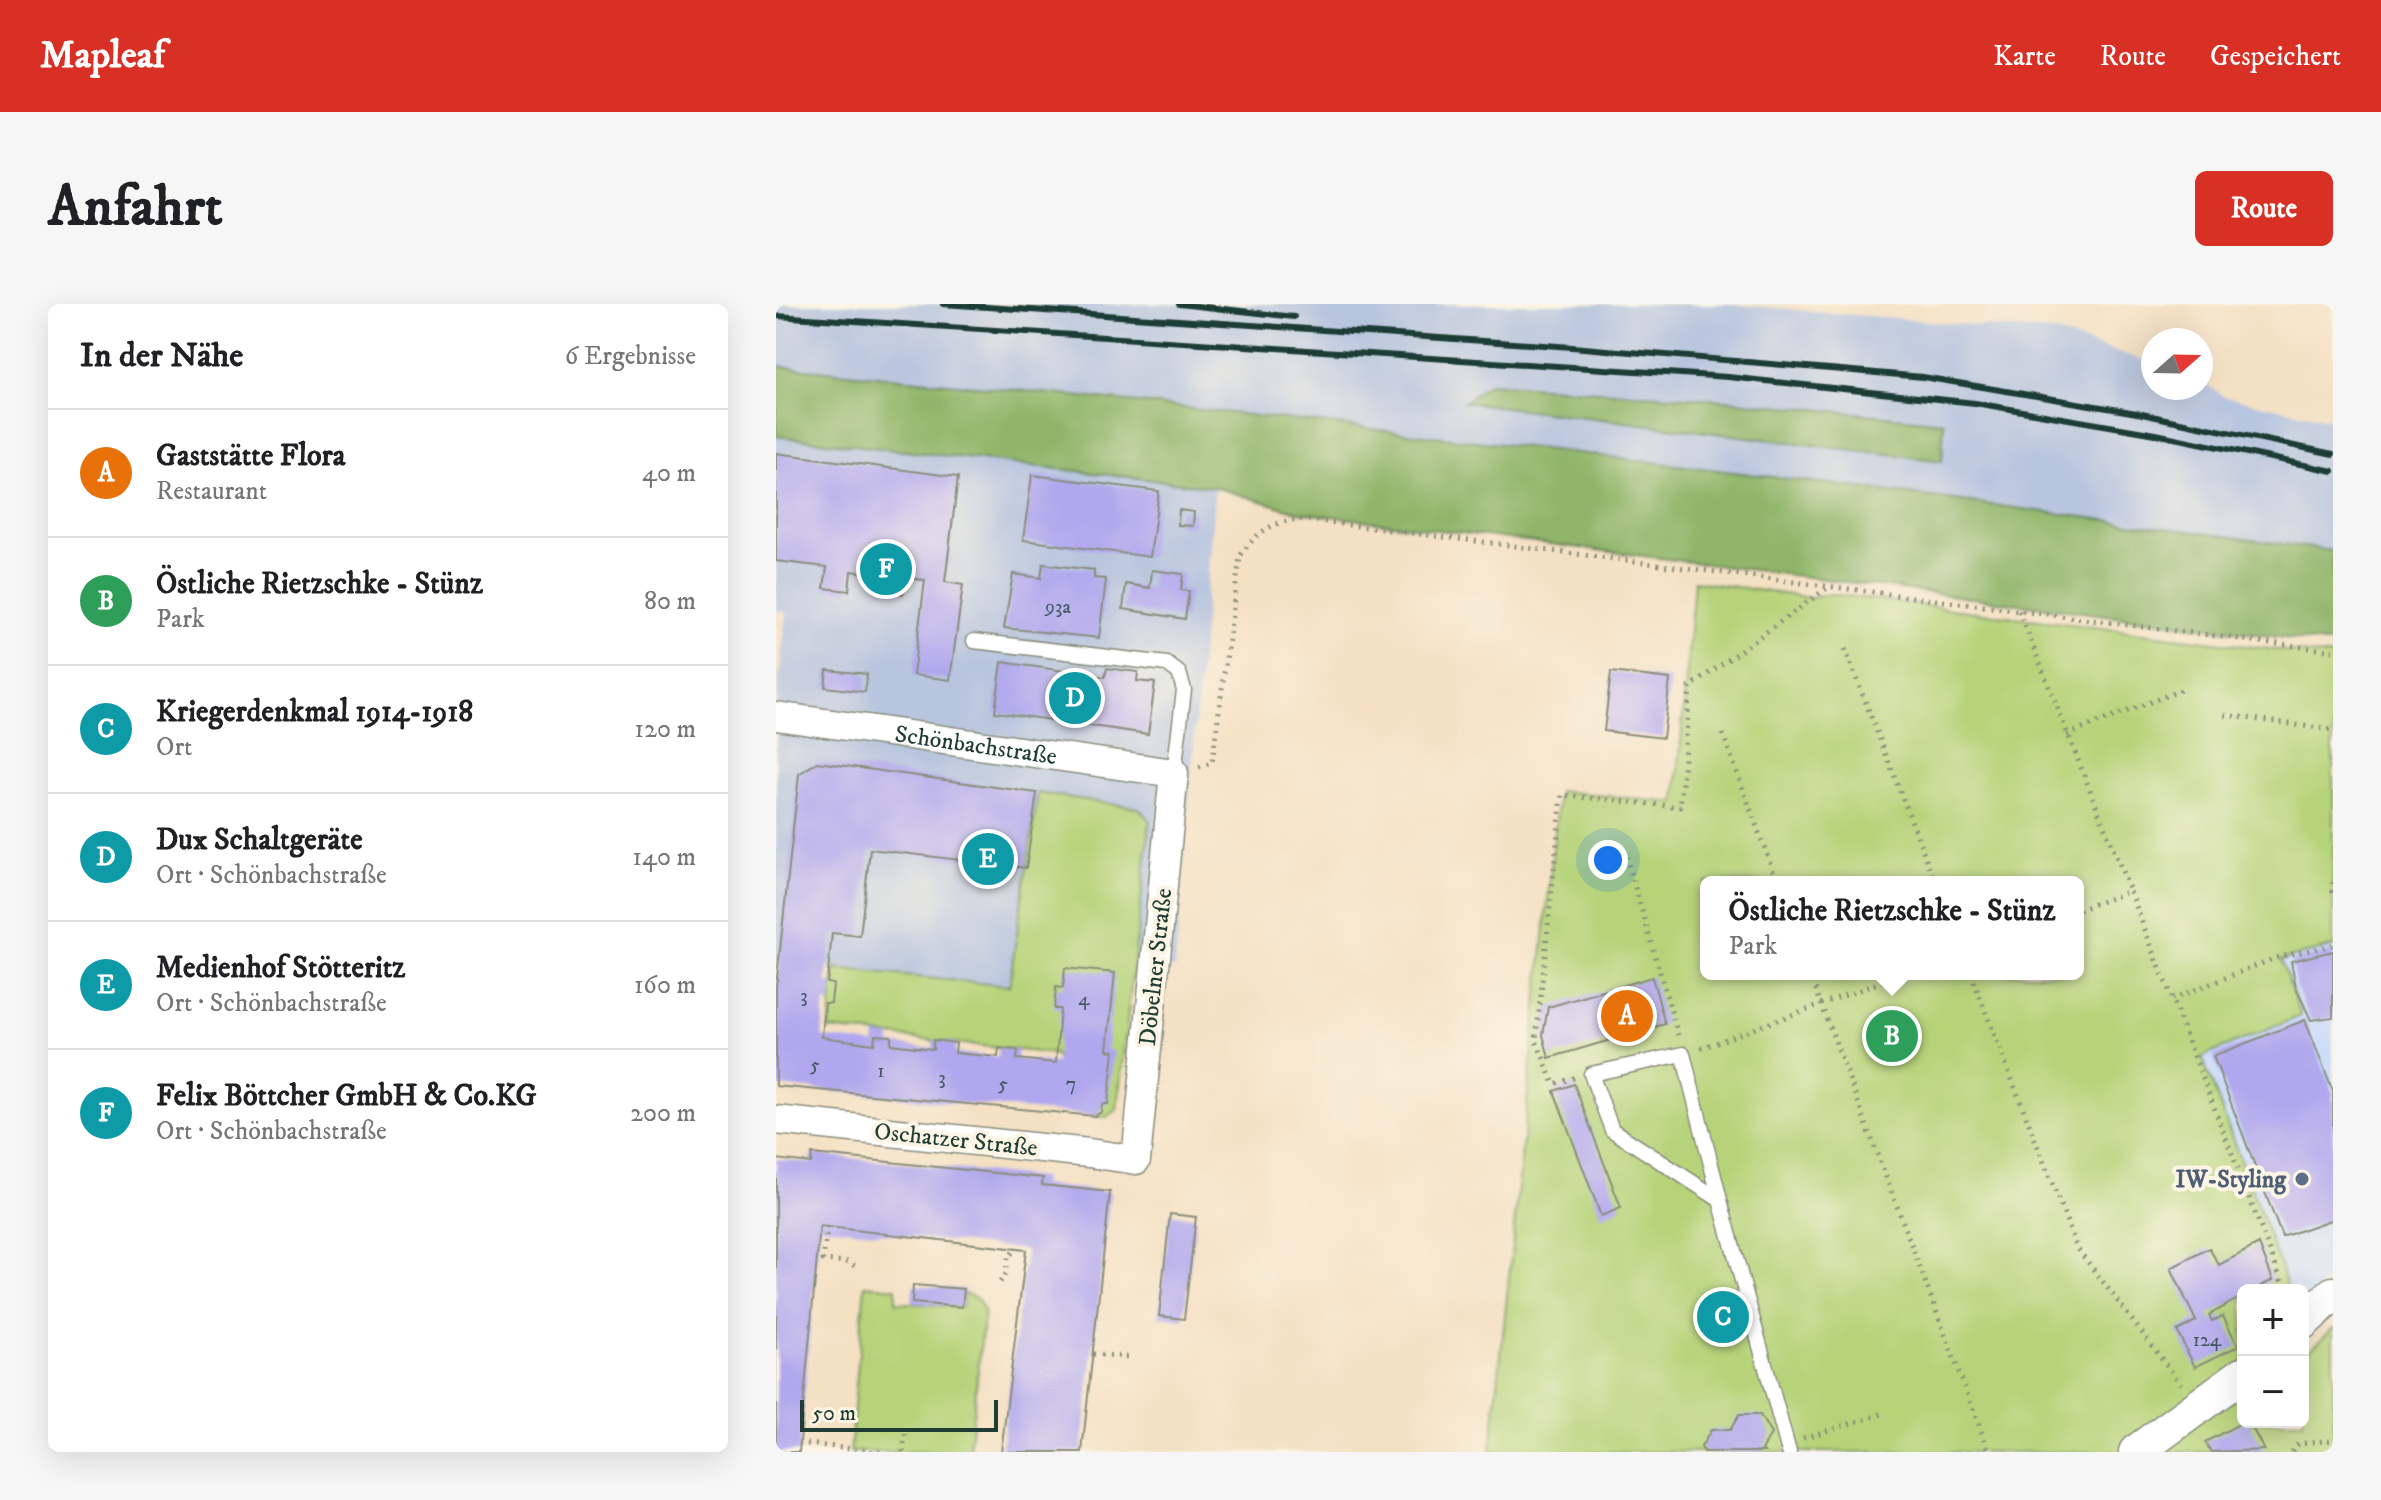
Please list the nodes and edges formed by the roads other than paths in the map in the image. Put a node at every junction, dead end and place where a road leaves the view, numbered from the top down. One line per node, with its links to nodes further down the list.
1 (974, 641): 3 (lane)
2 (776, 716): 3 (street, Schönbachstraße)
3 (1174, 773): 5 (street, Döbelner Straße)
4 (776, 1120): 5 (street, Oschatzer Straße)
5 (1136, 1160)
6 (1720, 1200): 6 (lane); 10 (lane)
7 (2333, 1294): 8 (street)
8 (2309, 1316)
9 (2237, 1378): 11 (street)
10 (1788, 1448)
11 (2136, 1452)

